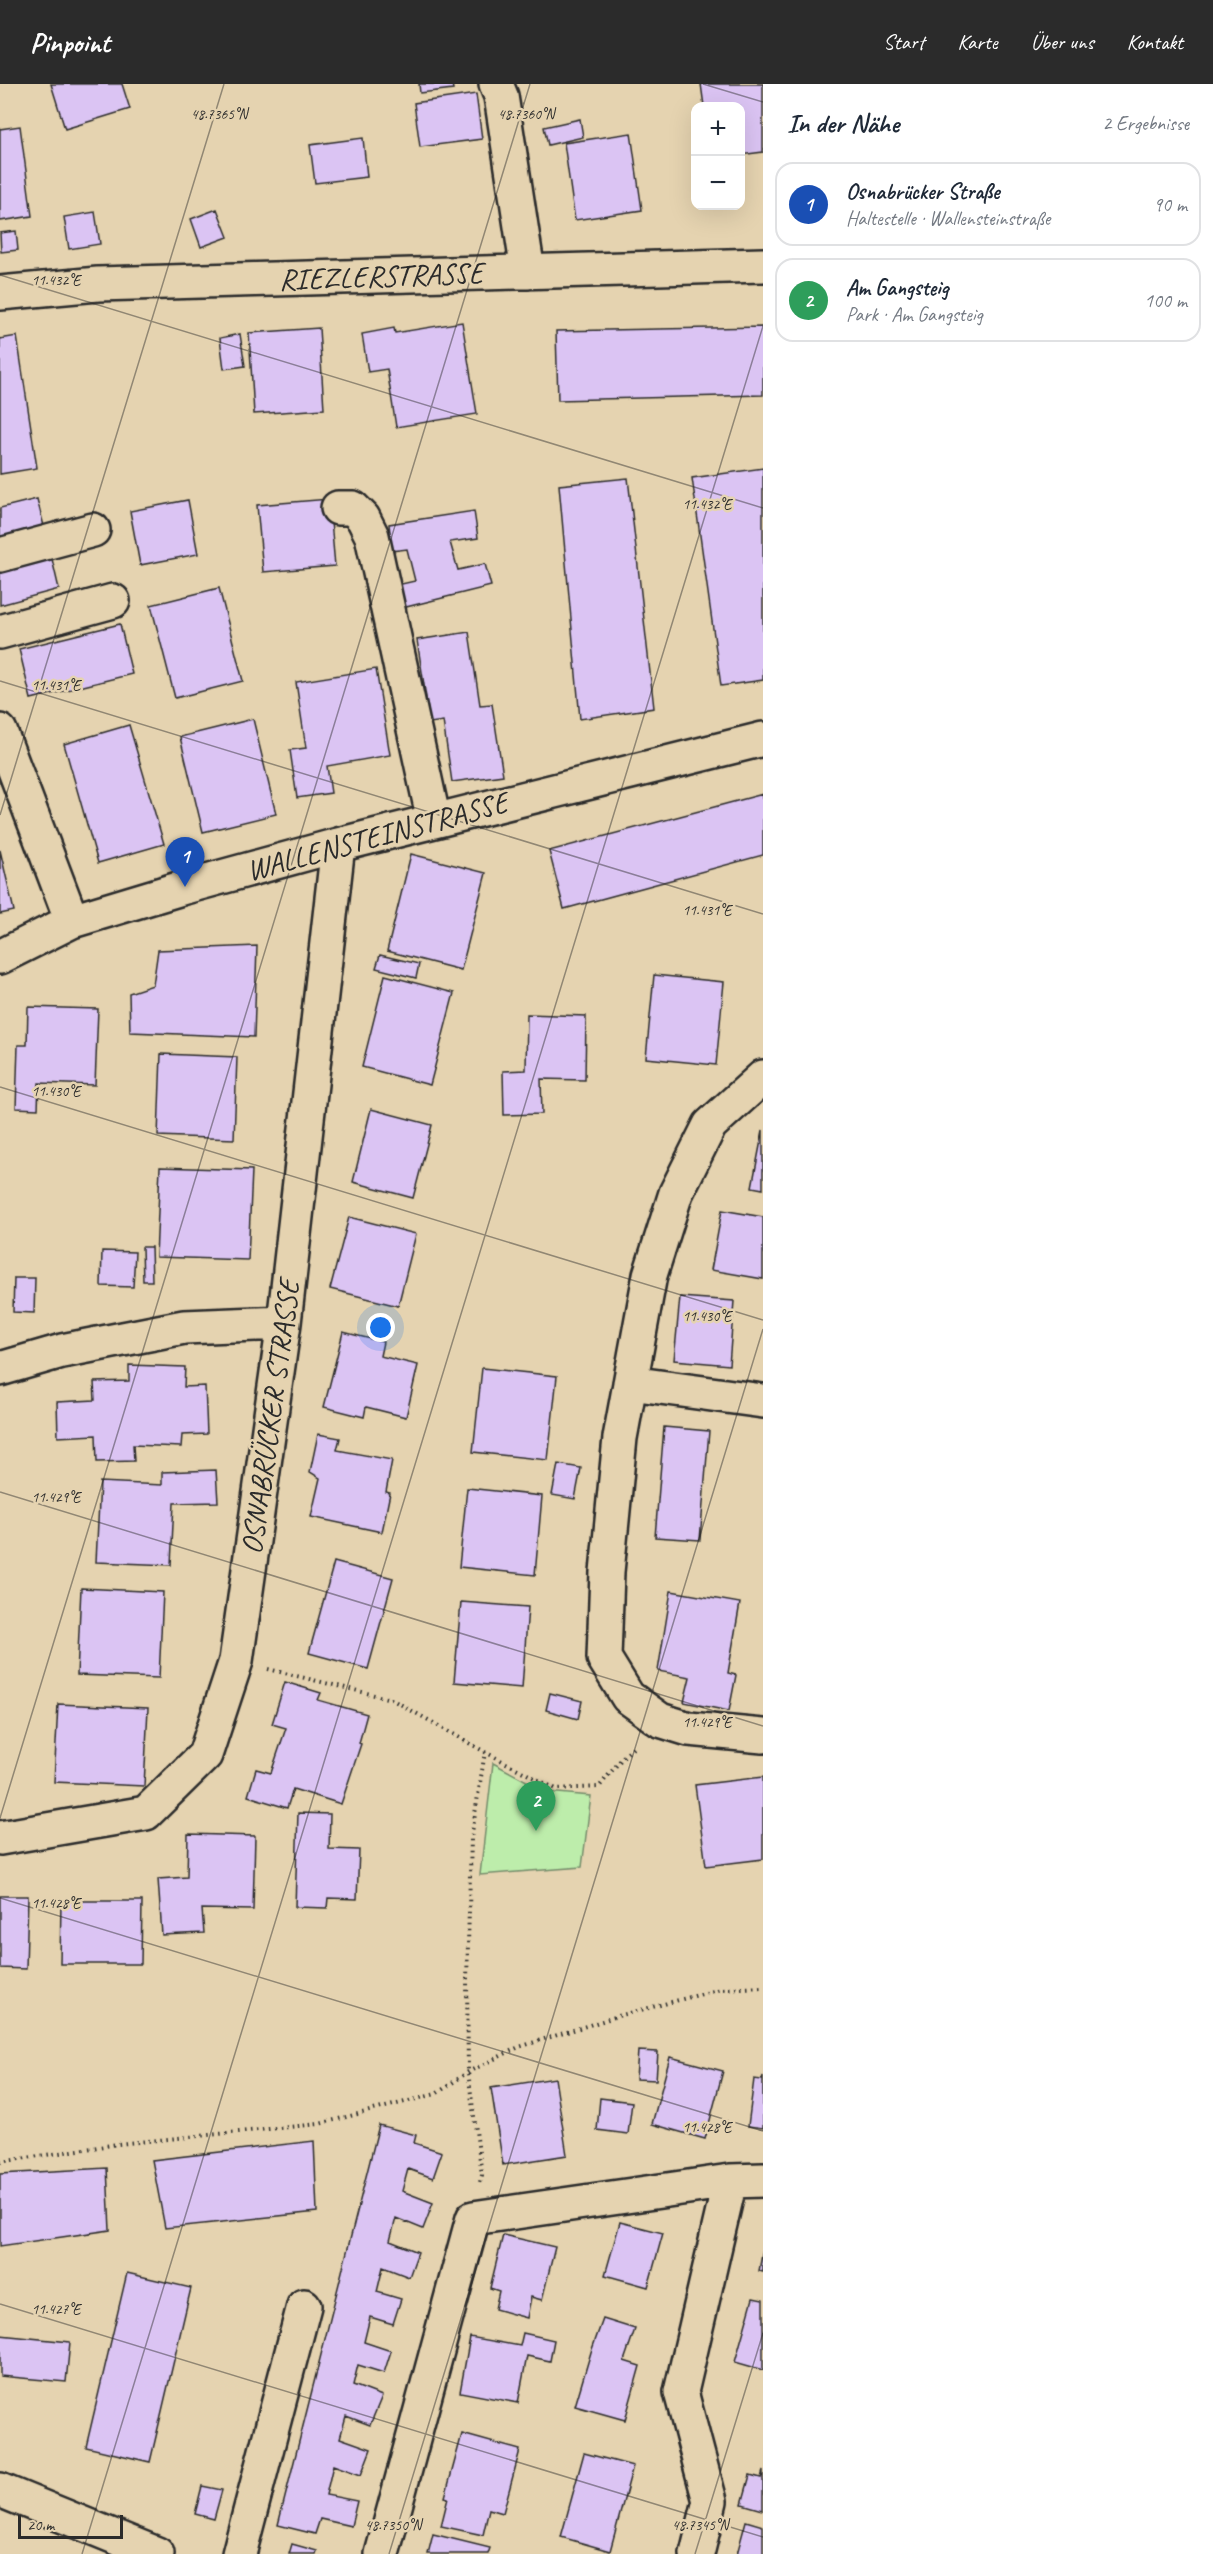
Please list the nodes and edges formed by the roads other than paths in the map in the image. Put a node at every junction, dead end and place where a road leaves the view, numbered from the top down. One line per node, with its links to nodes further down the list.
1 (496, 84): 3 (street)
2 (763, 266): 3 (street, RIEZLERSTRASSE)
3 (528, 272): 4 (street, RIEZLERSTRASSE)
4 (0, 293)
5 (338, 508): 12 (street)
6 (93, 530): 7 (street)
7 (0, 555)
8 (113, 601): 9 (street)
9 (0, 633)
10 (0, 731): 14 (street)
11 (763, 739): 12 (street, WALLENSTEINSTRASSE)
12 (434, 821): 13 (street, WALLENSTEINSTRASSE)
13 (338, 845): 14 (street, WALLENSTEINSTRASSE); 17 (street, OSNABRÜCKER STRASSE)
14 (72, 921): 15 (street, WALLENSTEINSTRASSE)
15 (0, 957)
16 (763, 1077): 19 (street)
17 (284, 1323): 18 (street); 22 (street, OSNABRÜCKER STRASSE)
18 (0, 1369)
19 (630, 1383): 20 (street); 21 (street)
20 (763, 1401)
21 (763, 1736)
22 (0, 1838)
23 (763, 2180): 24 (street)
24 (730, 2181): 29 (street); 30 (street)
25 (304, 2306): 28 (street)
26 (0, 2490): 27 (street)
27 (157, 2554)
28 (239, 2554)
29 (382, 2554)
30 (697, 2554)

